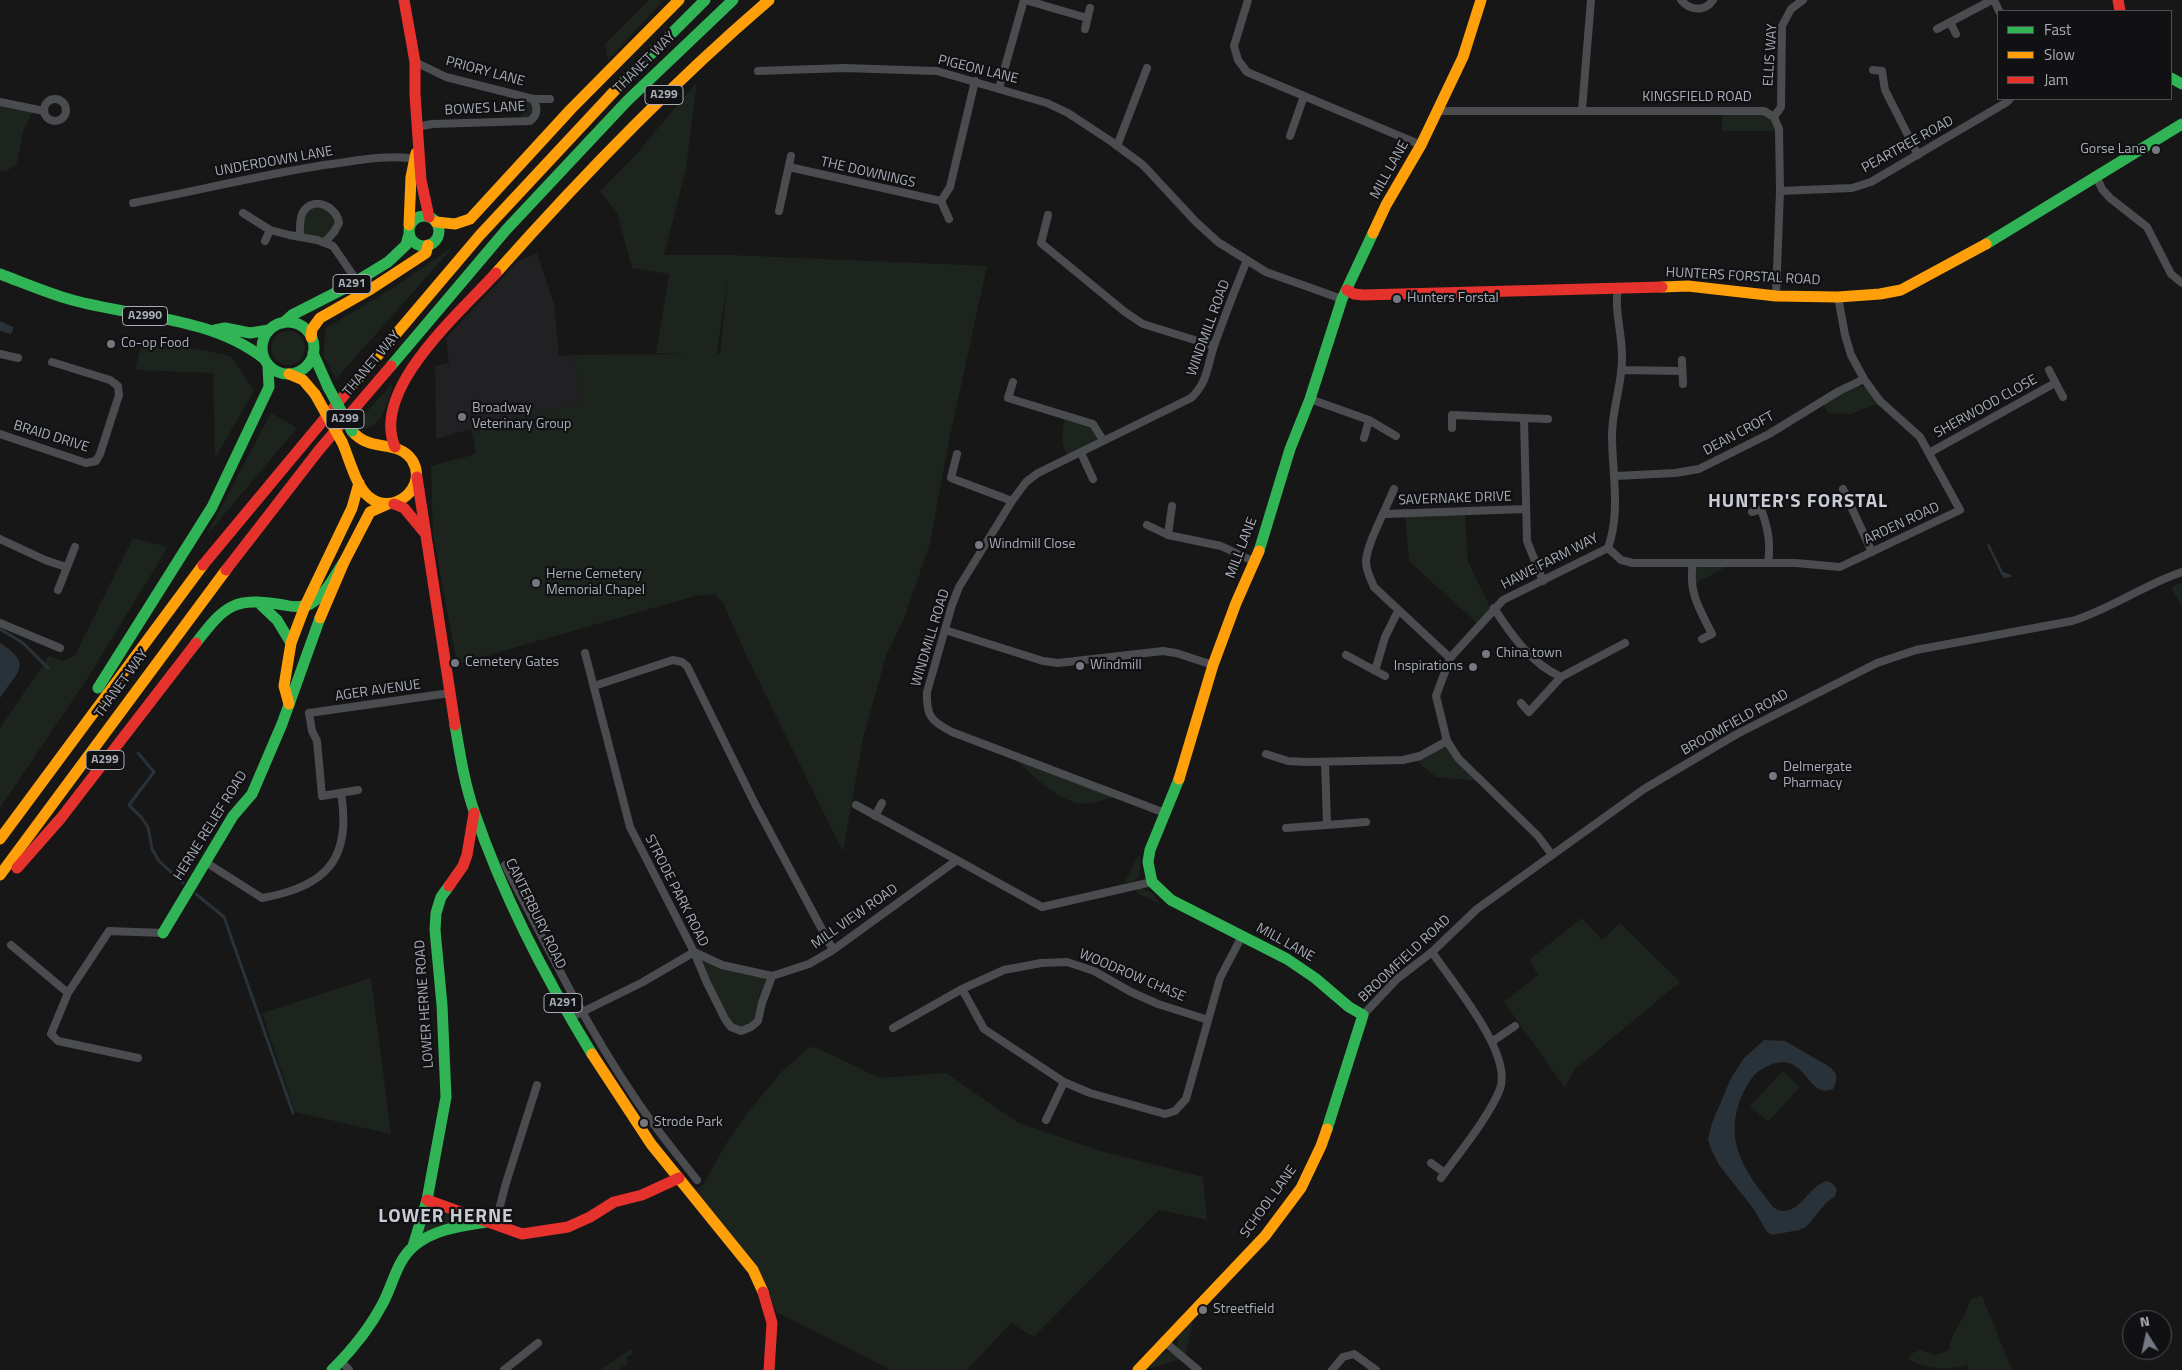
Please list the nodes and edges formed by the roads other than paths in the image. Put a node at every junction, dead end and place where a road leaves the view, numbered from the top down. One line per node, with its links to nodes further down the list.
1 (404, 0): 20 (main road)
2 (679, 0): 52 (main road)
3 (705, 0): 163 (main road, THANET WAY / A299)
4 (733, 0): 168 (main road, THANET WAY / A299)
5 (769, 0): 49 (main road, A299)
6 (1025, 0): 15 (street); 25 (street)
7 (1248, 0): 26 (street)
8 (1481, 0): 33 (main road, MILL LANE)
9 (1591, 0): 31 (street)
10 (1681, 0): 11 (street)
11 (1713, 0)
12 (1803, 0): 34 (street, ELLIS WAY)
13 (1993, 0): 16 (street)
14 (1090, 8): 15 (street)
15 (1088, 18): 17 (street)
16 (1950, 22): 18 (street); 19 (street)
17 (1084, 29)
18 (1937, 29)
19 (1956, 34)
20 (415, 62): 27 (street, PRIORY LANE); 36 (main road)
21 (1147, 68): 39 (street)
22 (1873, 70): 40 (street)
23 (758, 71): 24 (street, PIGEON LANE)
24 (975, 81): 25 (street, PIGEON LANE); 46 (street)
25 (999, 88): 39 (street, PIGEON LANE)
26 (1304, 96): 37 (street); 38 (street)
27 (532, 99): 28 (street, PRIORY LANE); 36 (street, BOWES LANE)
28 (550, 99)
29 (2009, 100): 40 (street, PEARTREE ROAD)
30 (0, 102): 32 (street)
31 (1582, 110): 33 (street, KINGSFIELD ROAD); 34 (street, KINGSFIELD ROAD)
32 (44, 111)
33 (1438, 111): 38 (main road, MILL LANE)
34 (1774, 117): 45 (street)
35 (2182, 124): 44 (main road, HUNTERS FORSTAL ROAD)
36 (417, 127): 42 (main road)
37 (1290, 136)
38 (1421, 145): 66 (main road, MILL LANE)
39 (1117, 146): 61 (street, PIGEON LANE)
40 (1918, 155): 45 (street, PEARTREE ROAD)
41 (791, 156): 43 (street)
42 (417, 159): 47 (street, UNDERDOWN LANE); 52 (main road); 54 (main road)
43 (789, 167): 46 (street, THE DOWNINGS); 48 (street)
44 (2096, 176): 64 (street); 68 (main road, HUNTERS FORSTAL ROAD)
45 (1780, 191): 67 (street)
46 (942, 201): 53 (street)
47 (133, 203)
48 (779, 211)
49 (550, 212): 60 (main road); 98 (main road, A299)
50 (243, 214): 55 (street)
51 (1048, 215): 73 (street)
52 (433, 219): 54 (main road); 59 (main road, A291)
53 (949, 219)
54 (409, 229): 59 (main road); 63 (main road, A291)
55 (270, 230): 56 (street); 57 (street)
56 (300, 237): 58 (street); 58 (street)
57 (265, 240)
58 (325, 242): 63 (street)
59 (428, 245): 72 (main road, A291)
60 (528, 255)
61 (1247, 260): 66 (street, PIGEON LANE); 73 (street, WINDMILL ROAD)
62 (0, 274): 70 (main road, A2990)
63 (357, 281): 69 (main road, A291)
64 (2182, 283)
65 (1618, 288): 66 (main road, HUNTERS FORSTAL ROAD); 67 (main road, HUNTERS FORSTAL ROAD); 80 (street, HAWE FARM WAY)
66 (1345, 295): 89 (main road, MILL LANE)
67 (1776, 296): 68 (main road, HUNTERS FORSTAL ROAD)
68 (1838, 297): 84 (street, ARDEN ROAD)
69 (283, 322): 71 (main road); 72 (main road)
70 (212, 330): 71 (main road, A2990); 79 (main road, A2990)
71 (269, 330): 79 (main road)
72 (311, 337): 74 (main road)
73 (1214, 346): 97 (street, WINDMILL ROAD)
74 (313, 353): 83 (main road); 98 (main road, bridge)
75 (0, 354): 76 (street)
76 (18, 358)
77 (1682, 360): 82 (street)
78 (52, 362): 94 (street, BRAID DRIVE)
79 (266, 362): 83 (main road); 163 (main road, A299)
80 (1621, 370): 82 (street); 102 (street, HAWE FARM WAY)
81 (2049, 370): 86 (street, SHERWOOD CLOSE)
82 (1682, 371): 87 (street)
83 (289, 374): 104 (main road, bridge)
84 (1864, 379): 100 (street, ARDEN ROAD); 102 (street, DEAN CROFT)
85 (1012, 382): 97 (street)
86 (2055, 383): 88 (street, SHERWOOD CLOSE); 100 (street, SHERWOOD CLOSE)
87 (1683, 384)
88 (2063, 397)
89 (1310, 399): 91 (street); 122 (main road, MILL LANE)
90 (1524, 419): 92 (street); 93 (street); 111 (street)
91 (1369, 420): 95 (street); 96 (street)
92 (1548, 420)
93 (1452, 428)
94 (0, 434)
95 (1396, 436)
96 (1364, 438)
97 (1103, 440): 99 (street, WINDMILL ROAD)
98 (395, 447): 103 (main road, CANTERBURY ROAD)
99 (1080, 453): 105 (street); 108 (street, WINDMILL ROAD)
100 (1928, 453): 120 (street, ARDEN ROAD)
101 (957, 454): 108 (street)
102 (1614, 476): 119 (street, HAWE FARM WAY)
103 (416, 477): 109 (main road, HERNE RELIEF ROAD); 115 (main road, CANTERBURY ROAD / A291)
104 (358, 479): 109 (main road); 130 (main road)
105 (1093, 479)
106 (1394, 489): 113 (street, SAVERNAKE DRIVE)
107 (1843, 489): 120 (street)
108 (1012, 501): 134 (street, WINDMILL ROAD)
109 (392, 504): 115 (main road); 121 (main road, HERNE RELIEF ROAD)
110 (1172, 506): 116 (street)
111 (1526, 510): 113 (street, SAVERNAKE DRIVE); 127 (street)
112 (1752, 512): 124 (street)
113 (1385, 514): 132 (street, SAVERNAKE DRIVE)
114 (1147, 525): 116 (street)
115 (424, 532): 147 (main road, CANTERBURY ROAD / A291)
116 (1168, 535): 122 (street)
117 (0, 539): 125 (street)
118 (75, 547): 125 (street)
119 (1608, 548): 123 (street, ARDEN ROAD); 127 (street, HAWE FARM WAY)
120 (1872, 552): 124 (street, ARDEN ROAD)
121 (344, 562): 130 (main road); 149 (main road, HERNE RELIEF ROAD)
122 (1255, 562): 142 (main road, MILL LANE)
123 (1693, 563): 124 (street, ARDEN ROAD); 135 (street)
124 (1768, 563)
125 (66, 567): 128 (street)
126 (2182, 572): 164 (street, BROOMFIELD ROAD)
127 (1542, 581): 131 (street, HAWE FARM WAY)
128 (58, 590)
129 (255, 599): 130 (main road); 136 (main road); 170 (main road, A299)
130 (305, 606): 136 (main road)
131 (1494, 608): 141 (street, HAWE FARM WAY); 145 (street)
132 (1398, 611): 141 (street, SAVERNAKE DRIVE); 143 (street)
133 (0, 623): 138 (street)
134 (944, 630): 142 (street); 157 (street, WINDMILL ROAD)
135 (1702, 640)
136 (291, 643): 149 (main road)
137 (1625, 643): 145 (street)
138 (60, 648)
139 (585, 653): 146 (street, STRODE PARK ROAD)
140 (1346, 655): 143 (street)
141 (1450, 658): 150 (street, HAWE FARM WAY)
142 (1213, 665): 157 (main road, MILL LANE)
143 (1375, 671): 144 (street)
144 (1385, 676)
145 (1561, 677): 148 (street)
146 (594, 686): 174 (street); 175 (street, STRODE PARK ROAD)
147 (450, 693): 154 (street, AGER AVENUE); 158 (main road, CANTERBURY ROAD / A291)
148 (1521, 703)
149 (289, 704): 166 (main road, HERNE RELIEF ROAD)
150 (1447, 741): 152 (street); 164 (street, HAWE FARM WAY)
151 (1266, 754): 152 (street)
152 (1325, 762): 161 (street)
153 (358, 790): 154 (street)
154 (341, 793): 166 (street)
155 (882, 803): 159 (street)
156 (856, 805): 159 (street)
157 (1165, 813): 169 (main road, MILL LANE)
158 (474, 814): 182 (main road, CANTERBURY ROAD / A291); 194 (main road, LOWER HERNE ROAD)
159 (875, 816): 165 (street)
160 (1366, 822): 161 (street)
161 (1327, 824): 162 (street)
162 (1286, 828)
163 (0, 838)
164 (1552, 855): 176 (street, BROOMFIELD ROAD)
165 (957, 860): 169 (street); 174 (street, MILL VIEW ROAD)
166 (207, 863): 171 (main road, HERNE RELIEF ROAD)
167 (505, 865): 180 (street, CANTERBURY ROAD)
168 (0, 875)
169 (1152, 882): 172 (main road, MILL LANE)
170 (0, 885)
171 (163, 934): 179 (street)
172 (1242, 936): 181 (main road, MILL LANE); 183 (street)
173 (11, 945): 179 (street)
174 (832, 950): 177 (street, MILL VIEW ROAD)
175 (694, 952): 177 (street); 177 (street, STRODE PARK ROAD); 180 (street)
176 (1432, 952): 181 (street, BROOMFIELD ROAD); 186 (street)
177 (772, 976)
178 (962, 989): 183 (street, WOODROW CHASE); 185 (street, WOODROW CHASE); 188 (street)
179 (68, 992): 187 (street)
180 (582, 1012): 182 (street); 193 (street, CANTERBURY ROAD)
181 (1363, 1015): 197 (main road, SCHOOL LANE)
182 (570, 1018): 192 (main road, CANTERBURY ROAD / A291)
183 (1208, 1020): 188 (street)
184 (1515, 1026): 186 (street)
185 (893, 1028)
186 (1493, 1041): 191 (street)
187 (138, 1058)
188 (1064, 1082): 190 (street)
189 (537, 1085): 195 (street)
190 (1046, 1120)
191 (1431, 1163)
192 (679, 1178): 195 (main road, LOWER HERNE ROAD); 203 (main road, CANTERBURY ROAD / A291)
193 (698, 1180)
194 (427, 1200): 195 (main road, LOWER HERNE ROAD); 196 (main road, LOWER HERNE ROAD)
195 (490, 1224): 196 (main road, LOWER HERNE ROAD)
196 (413, 1246): 199 (main road, LOWER HERNE ROAD)
197 (1165, 1342): 204 (main road, SCHOOL LANE); 205 (street)
198 (538, 1344): 202 (street)
199 (341, 1361): 200 (main road, LOWER HERNE ROAD); 201 (street)
200 (332, 1370)
201 (349, 1370)
202 (504, 1370)
203 (769, 1370)
204 (1138, 1370)
205 (1198, 1370)
206 (1332, 1370): 207 (street)
207 (1376, 1370)

